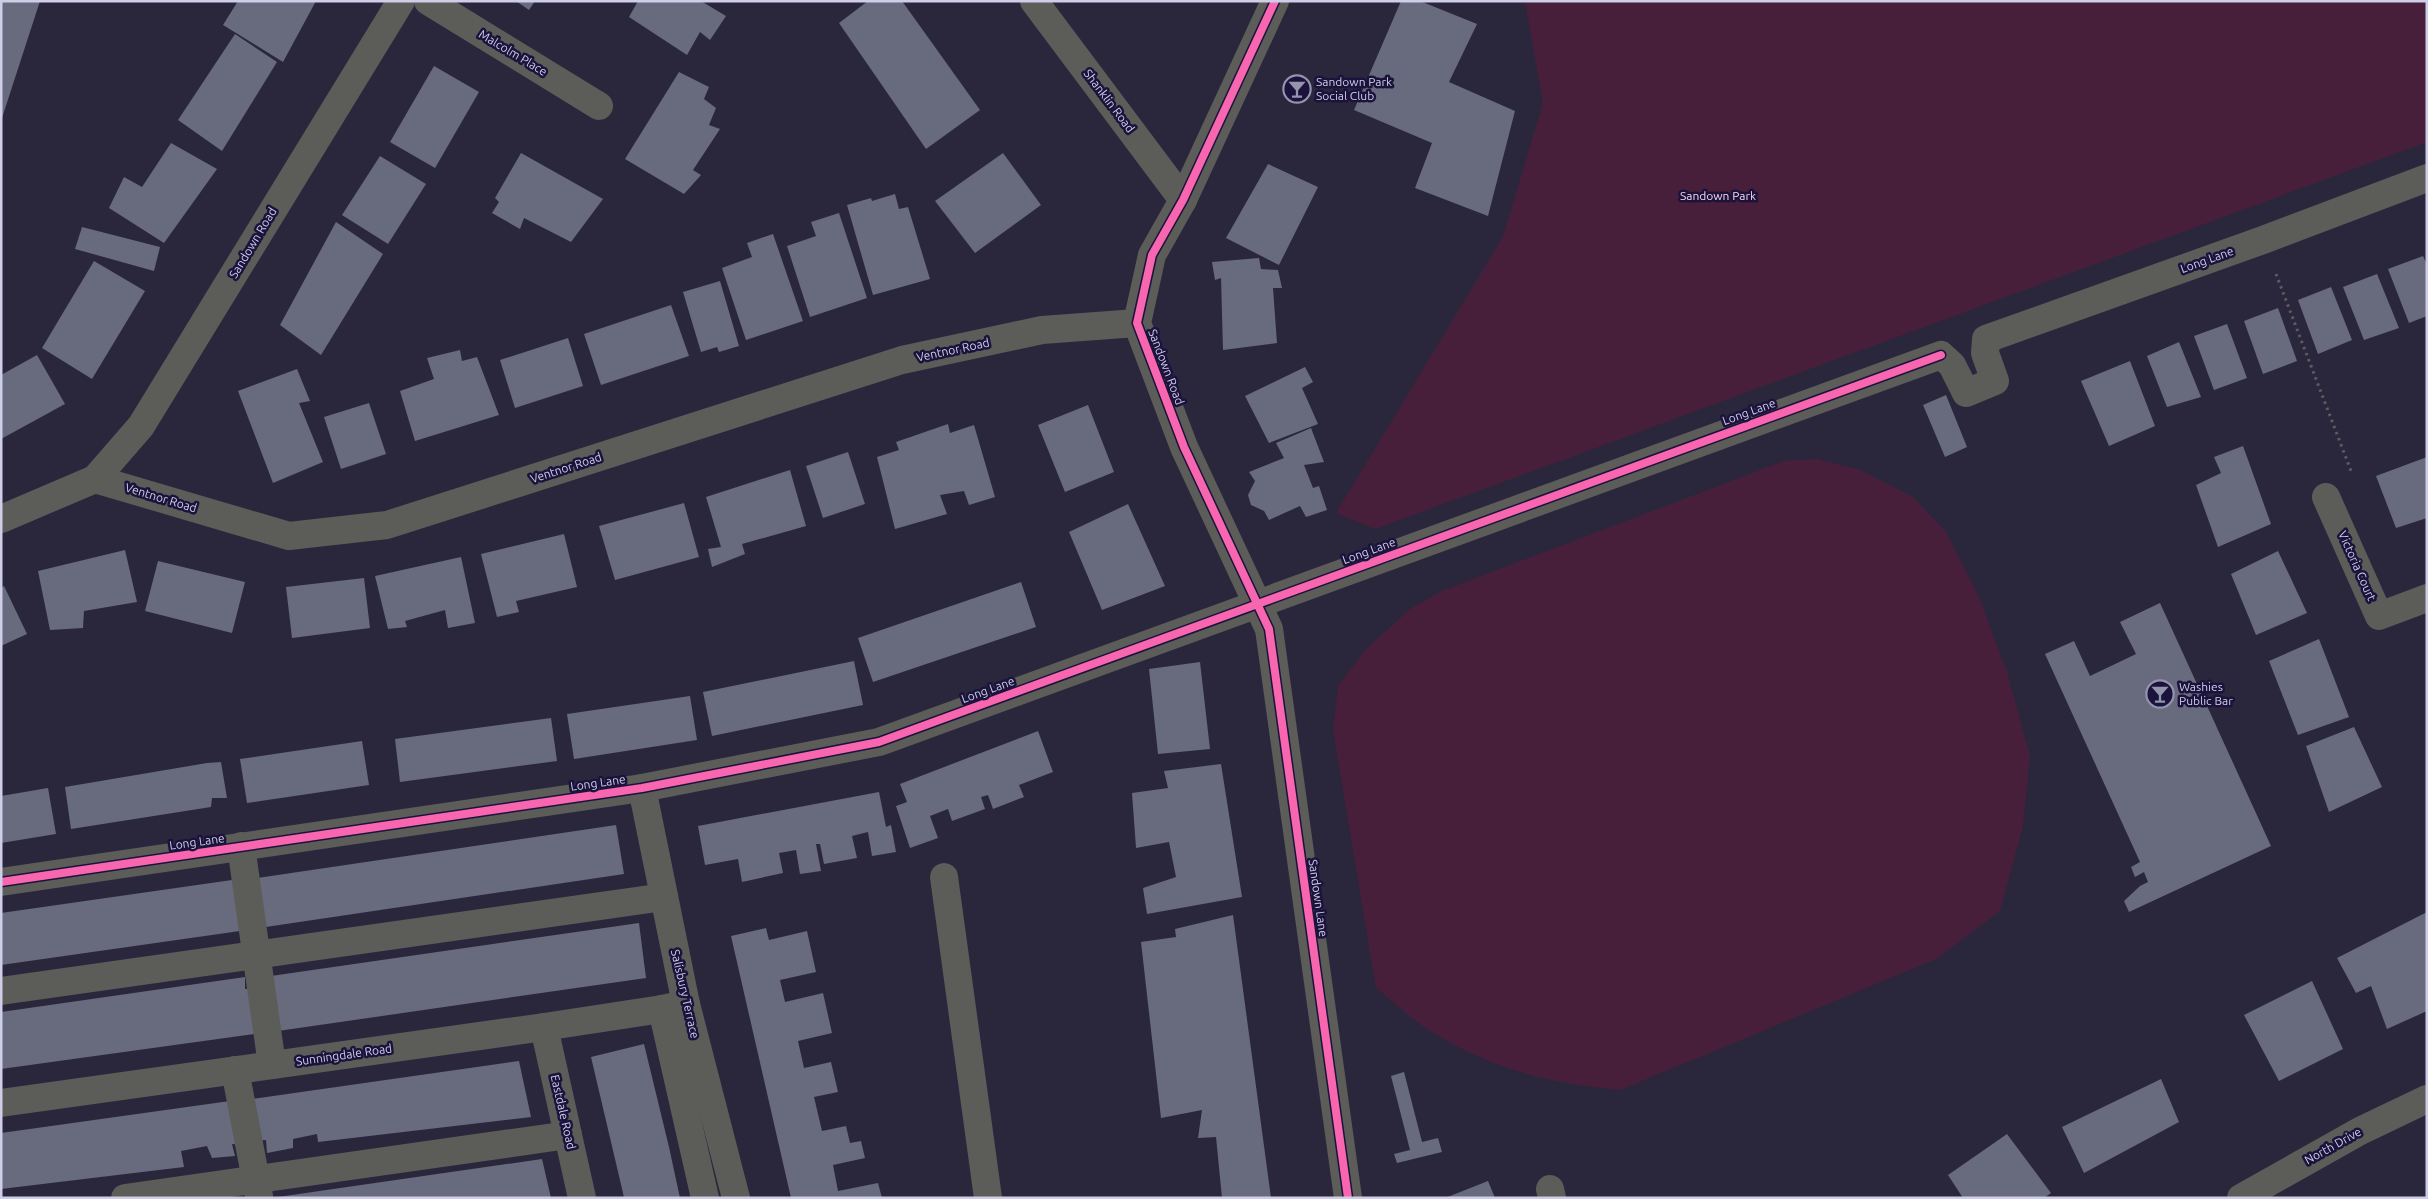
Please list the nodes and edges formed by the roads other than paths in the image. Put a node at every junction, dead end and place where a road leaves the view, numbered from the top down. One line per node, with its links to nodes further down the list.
1 (401, 1): 9 (street, Sandown Road)
2 (428, 1): 5 (street, Malcolm Place)
3 (1034, 1): 7 (street, Shanklin Road)
4 (1275, 1): 7 (street, Sandown Road)
5 (599, 106)
6 (2427, 178): 13 (street, Long Lane)
7 (1183, 200): 8 (street, Sandown Road)
8 (1136, 323): 9 (street, Ventnor Road); 13 (street, Sandown Road)
9 (95, 479): 11 (street)
10 (2326, 497): 12 (street, Victoria Court)
11 (1, 519)
12 (2427, 598)
13 (1256, 604): 14 (street, Long Lane); 34 (street, Sandown Lane)
14 (642, 788): 15 (street, Long Lane); 18 (street, Salisbury Terrace)
15 (241, 846): 17 (street, Long Lane); 19 (street)
16 (944, 877): 33 (street)
17 (1, 882)
18 (664, 897): 19 (street); 21 (street, Salisbury Terrace)
19 (258, 955): 20 (street); 23 (street)
20 (1, 991)
21 (674, 1006): 22 (street, Sunningdale Road); 31 (street); 32 (street, Salisbury Terrace)
22 (544, 1027): 23 (street, Sunningdale Road); 27 (street, Eastdale Road)
23 (272, 1065): 24 (street, Sunningdale Road)
24 (235, 1070): 26 (street, Sunningdale Road); 28 (street)
25 (2427, 1099): 35 (street, North Drive)
26 (1, 1103)
27 (568, 1136): 28 (street); 30 (street, Eastdale Road)
28 (258, 1189): 29 (street)
29 (125, 1198)
30 (582, 1198)
31 (705, 1198)
32 (736, 1198)
33 (988, 1198)
34 (1348, 1198)
35 (2241, 1198)

